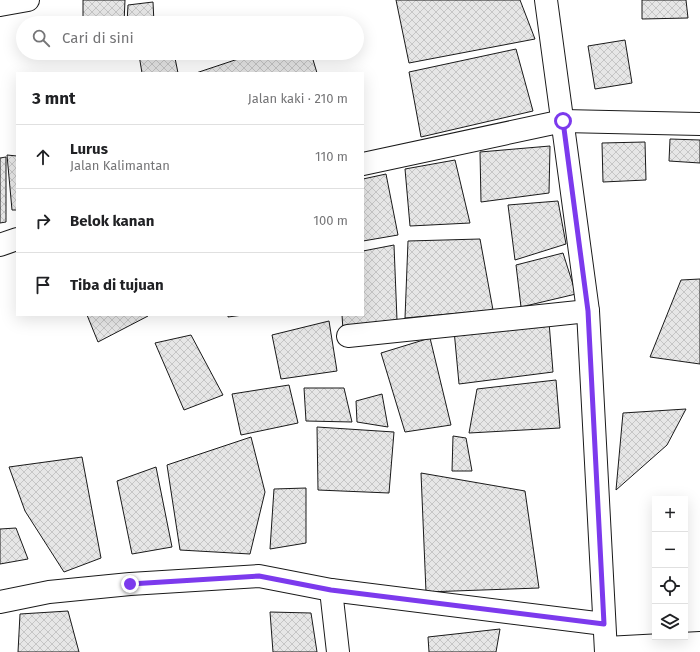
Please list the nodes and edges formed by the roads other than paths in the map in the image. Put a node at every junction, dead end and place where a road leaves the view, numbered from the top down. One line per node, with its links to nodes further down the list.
1 (28, 0): 3 (street)
2 (546, 0): 4 (street)
3 (0, 5)
4 (563, 121): 5 (street); 6 (street); 9 (street)
5 (700, 124)
6 (364, 164)
7 (16, 239): 8 (street)
8 (0, 245)
9 (588, 311): 10 (street); 13 (street)
10 (348, 336)
11 (331, 590): 12 (street); 13 (street); 16 (street)
12 (0, 602)
13 (604, 624): 15 (street)
14 (700, 643): 15 (street)
15 (606, 650)
16 (338, 652)

